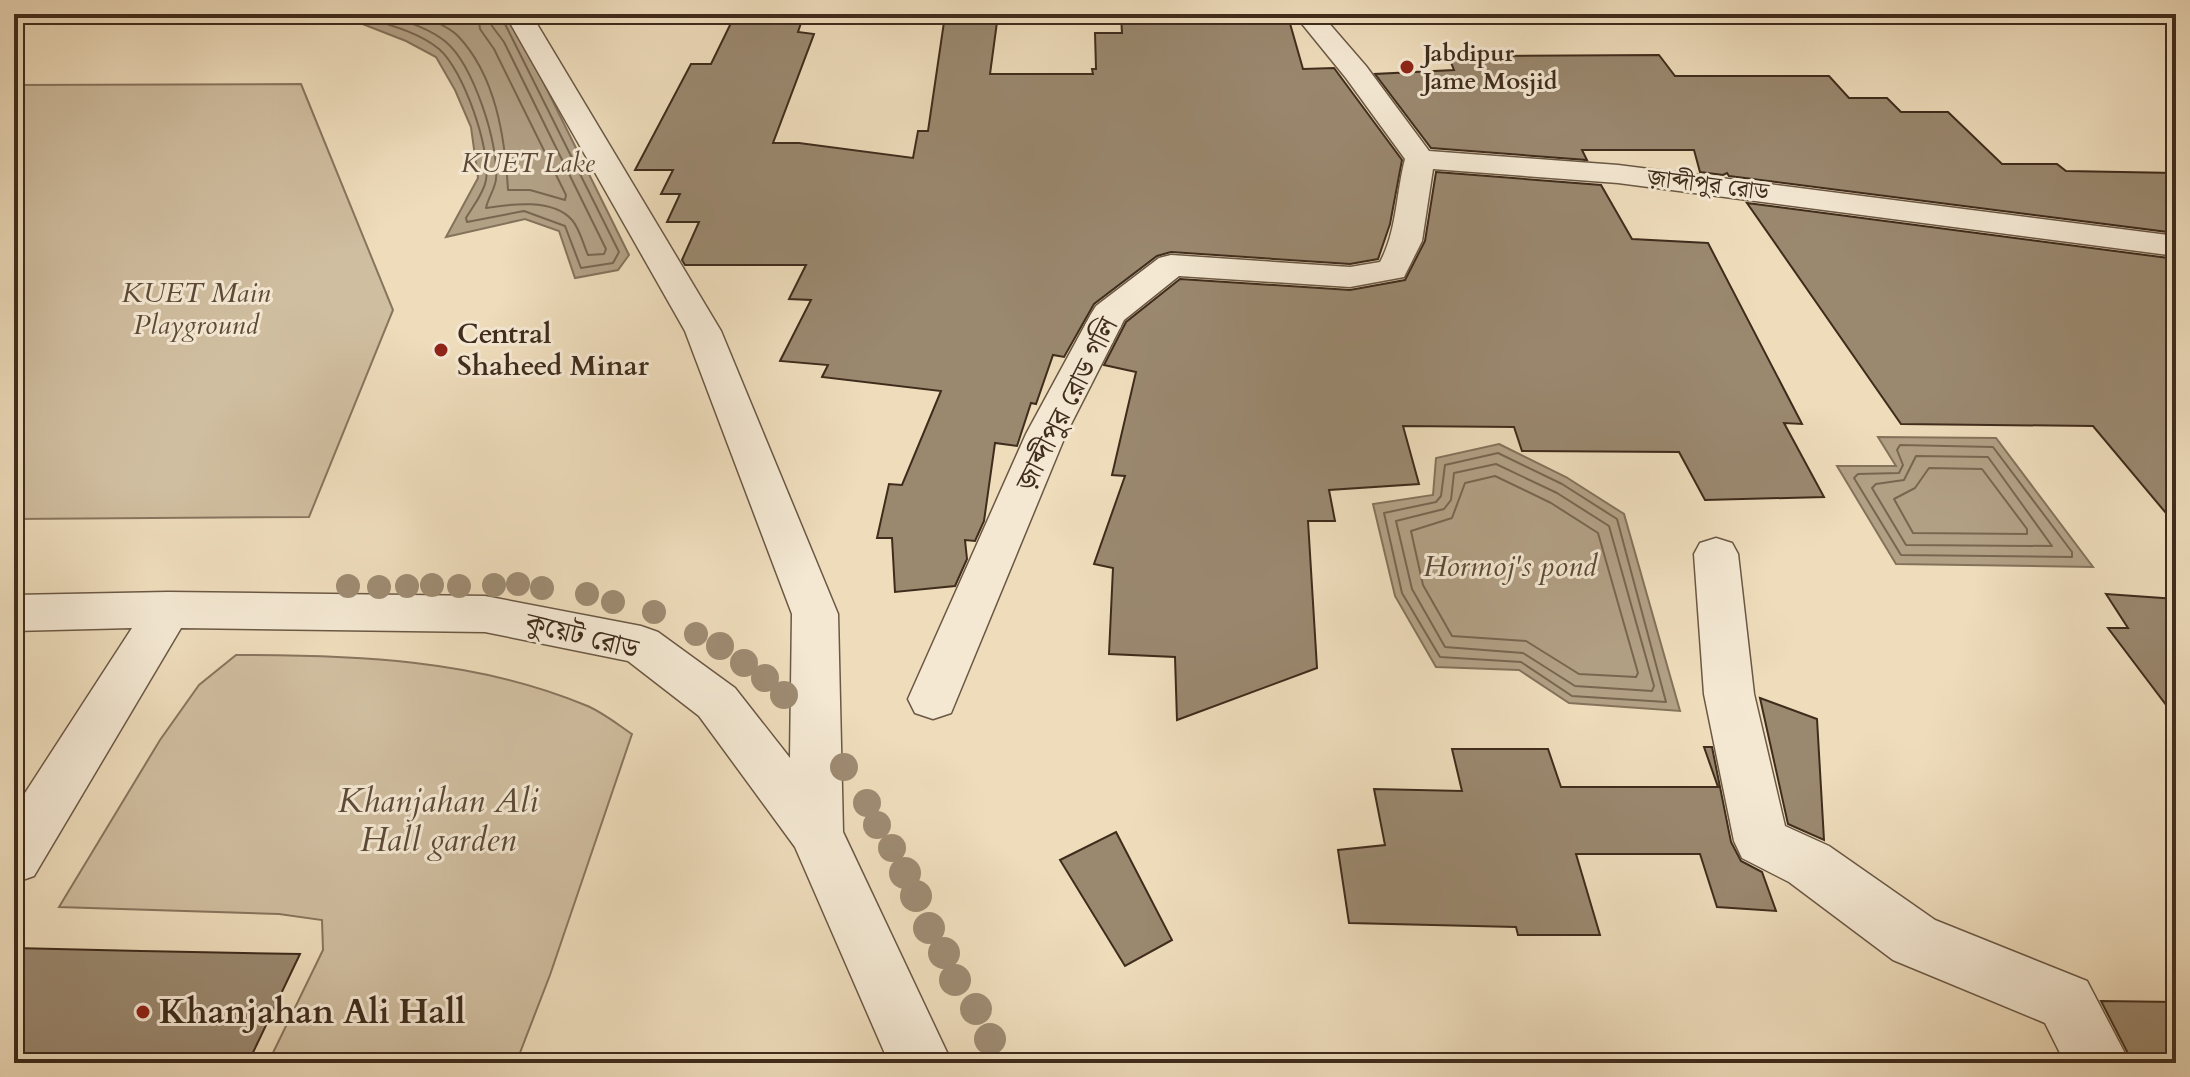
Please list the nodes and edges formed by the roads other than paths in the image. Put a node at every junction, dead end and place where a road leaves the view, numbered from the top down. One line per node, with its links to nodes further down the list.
1 (518, 14): 9 (street)
2 (1307, 14): 3 (street)
3 (1420, 159): 4 (street, জ়াব্দীপুর রোড); 8 (street, জ়াব্দীপুর রোড গলি)
4 (2176, 246)
5 (1716, 554): 12 (street)
6 (168, 610): 7 (street, কুয়েট রোড); 9 (street, কুয়েট রোড); 10 (street)
7 (14, 613)
8 (933, 699)
9 (816, 832): 11 (street, কুয়েট রোড)
10 (14, 858)
11 (921, 1063)
12 (2099, 1063)

